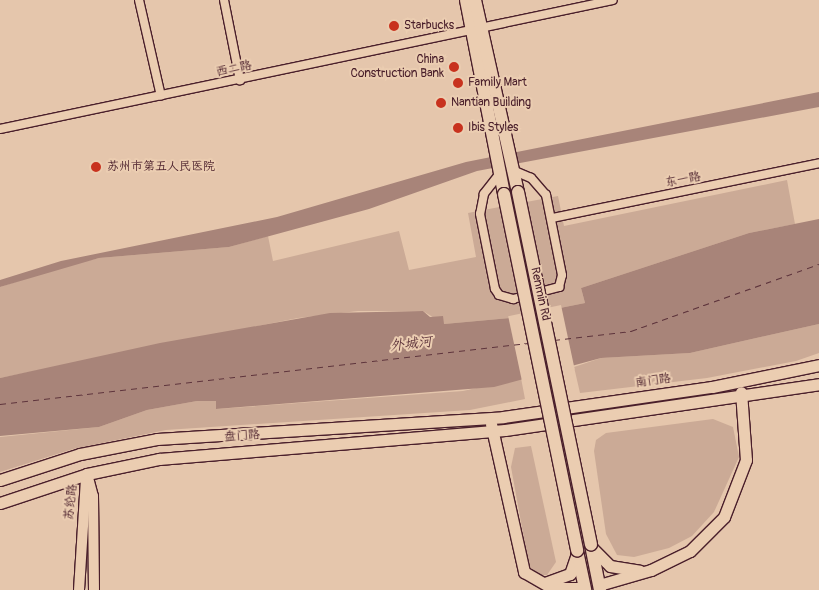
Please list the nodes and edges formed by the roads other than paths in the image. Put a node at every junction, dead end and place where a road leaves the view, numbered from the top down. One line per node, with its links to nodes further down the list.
1 (139, 0): 8 (street)
2 (224, 0): 7 (street)
3 (466, 0): 6 (main road, Renmin Rd)
4 (475, 0): 6 (main road, Renmin Rd)
5 (613, 0): 6 (street, 西二路)
6 (476, 29): 7 (street, 西二路); 11 (main road, Renmin Rd)
7 (240, 80): 8 (street, 西二路)
8 (161, 96): 9 (street, 西二路)
9 (0, 129)
10 (819, 163): 12 (street, 东一路)
11 (507, 171): 12 (street); 12 (street); 23 (main road, Renmin Rd, bridge); 24 (main road, Renmin Rd, bridge)
12 (552, 218)
13 (819, 365): 14 (main road, 南门路)
14 (740, 382): 16 (main road); 17 (main road, 南门路)
15 (819, 384): 16 (main road)
16 (742, 398): 18 (main road); 25 (main road)
17 (490, 418): 18 (main road); 19 (main road, 盘门路)
18 (492, 432): 20 (main road, 盘门路); 26 (main road)
19 (80, 454): 20 (main road); 21 (main road, 盘门路)
20 (87, 474): 22 (main road, 盘门路); 29 (street, 苏纶路); 30 (street, 苏纶路)
21 (0, 480)
22 (0, 503)
23 (591, 545): 25 (main road); 27 (main road, Renmin Rd)
24 (578, 551): 26 (main road); 28 (main road, Renmin Rd)
25 (651, 570): 27 (main road)
26 (536, 582): 28 (main road)
27 (599, 588)
28 (585, 589)
29 (80, 590)
30 (94, 590)

